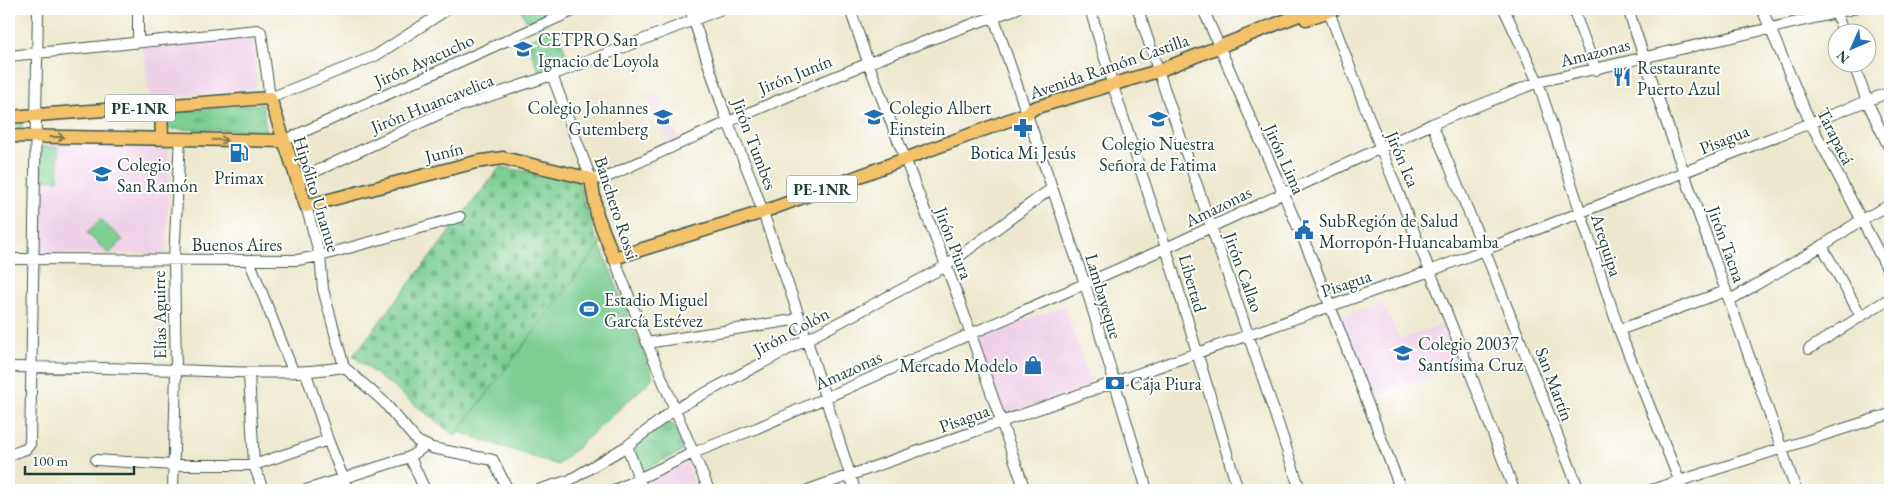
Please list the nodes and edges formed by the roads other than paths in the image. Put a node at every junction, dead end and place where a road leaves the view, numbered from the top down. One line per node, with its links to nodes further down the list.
1 (38, 9): 26 (street)
2 (138, 9): 24 (street)
3 (448, 9): 20 (street)
4 (577, 9): 50 (street, Jirón Ayacucho)
5 (690, 9): 22 (street, Jirón Tumbes)
6 (722, 9): 22 (street, Jirón Huancavelica)
7 (850, 9): 29 (street, Jirón Piura)
8 (1016, 9): 21 (street, Jirón Junín)
9 (1090, 9): 35 (street, Libertad)
10 (1138, 9): 32 (street, Jirón Callao)
11 (1203, 9): 25 (street, Jirón Lima)
12 (1314, 9): 25 (main road, Avenida Ramón Castilla / PE-1NR)
13 (1331, 9): 25 (main road, Avenida Ramón Castilla / PE-1NR); 51 (street, Jirón Ica)
14 (1504, 9): 34 (street, Arequipa)
15 (1573, 9): 30 (street)
16 (1628, 9): 28 (street, Jirón Tacna)
17 (1762, 9): 23 (street, Tarapacá)
18 (1853, 9): 19 (street, Amazonas)
19 (1836, 11): 23 (street, Amazonas)
20 (434, 13): 37 (street)
21 (993, 13): 29 (street, Jirón Junín); 40 (street, Lambayeque)
22 (694, 20): 33 (street, Jirón Huancavelica); 43 (street, Jirón Tumbes)
23 (1769, 28): 28 (street, Amazonas); 44 (street, Tarapacá)
24 (138, 42): 26 (street); 37 (street, Hipólito Unanue)
25 (1219, 48): 32 (main road, Avenida Ramón Castilla / PE-1NR); 58 (street, Jirón Lima)
26 (38, 54): 27 (street); 41 (street)
27 (9, 56)
28 (1643, 57): 30 (street, Amazonas); 54 (street, Jirón Tacna)
29 (868, 62): 43 (street, Jirón Junín); 53 (street, Jirón Piura)
30 (1596, 70): 34 (street, Amazonas)
31 (1856, 72): 38 (street)
32 (1159, 74): 35 (main road, Avenida Ramón Castilla / PE-1NR); 65 (street, Jirón Callao)
33 (552, 75): 55 (street, Banchero Rossi); 56 (street, Jirón Huancavelica)
34 (1538, 82): 45 (street, Amazonas); 62 (street, Arequipa)
35 (1114, 89): 40 (main road, Avenida Ramón Castilla / PE-1NR); 67 (street, Libertad)
36 (1890, 92): 38 (street, Pisagua)
37 (270, 98): 39 (main road, PE-1NR); 50 (main road, Hipólito Unanue)
38 (1866, 101): 44 (street, Pisagua); 52 (street)
39 (161, 107): 41 (main road, PE-1NR); 48 (main road)
40 (1028, 113): 53 (main road, Avenida Ramón Castilla / PE-1NR); 57 (street, Lambayeque)
41 (38, 115): 42 (main road, PE-1NR); 47 (street)
42 (9, 117)
43 (727, 120): 55 (street, Jirón Junín); 61 (street, Jirón Tumbes)
44 (1810, 122): 54 (street, Pisagua); 64 (street, Tarapacá)
45 (1432, 124): 51 (street, Amazonas); 68 (street, San Martín)
46 (9, 136): 47 (main road)
47 (37, 137): 48 (main road, one-way to 48); 70 (street)
48 (162, 138): 49 (main road)
49 (180, 138): 50 (main road, one-way to 50); 73 (street, Elías Aguirre)
50 (283, 142): 56 (main road, Hipólito Unanue)
51 (1380, 148): 58 (street, Amazonas); 76 (street, Jirón Ica)
52 (1890, 150)
53 (905, 159): 61 (main road, Avenida Ramón Castilla / PE-1NR); 75 (street, Jirón Piura)
54 (1683, 174): 62 (street, Pisagua); 79 (street, Jirón Tacna)
55 (591, 179): 60 (main road, Junín); 71 (main road, Banchero Rossi)
56 (296, 180): 60 (main road, Hipólito Unanue)
57 (1052, 188): 75 (street, Jirón Colón); 78 (street, Lambayeque)
58 (1282, 193): 65 (street, Amazonas); 81 (street, Jirón Lima)
59 (1890, 205): 64 (street)
60 (306, 206): 69 (street, Hipólito Unanue)
61 (763, 212): 71 (main road, Avenida Ramón Castilla / PE-1NR); 83 (street, Jirón Tumbes)
62 (1580, 213): 68 (street, Pisagua); 84 (street, Arequipa)
63 (460, 217): 69 (street, Buenos Aires)
64 (1861, 220): 66 (street); 77 (street, Tarapacá)
65 (1210, 228): 67 (street, Amazonas); 86 (street, Jirón Callao)
66 (1822, 246): 79 (street); 82 (street)
67 (1166, 248): 78 (street, Amazonas); 90 (street, Libertad)
68 (1484, 249): 76 (street, Pisagua); 137 (street, San Martín)
69 (320, 256): 74 (street, Buenos Aires); 93 (street, Hipólito Unanue)
70 (33, 258): 72 (street, Buenos Aires); 73 (street, Buenos Aires); 92 (street)
71 (614, 258): 88 (street, Banchero Rossi)
72 (9, 259)
73 (174, 260): 74 (street, Buenos Aires); 94 (street, Elías Aguirre)
74 (249, 260): 95 (street)
75 (946, 266): 85 (street, Jirón Piura); 87 (street, Jirón Colón)
76 (1430, 271): 81 (street, Pisagua); 136 (street, Jirón Ica)
77 (1890, 274)
78 (1085, 284): 85 (street, Amazonas); 98 (street, Lambayeque)
79 (1728, 296): 84 (street); 106 (street, Jirón Tacna)
80 (1890, 298): 82 (street)
81 (1331, 306): 86 (street, Pisagua); 135 (street, Jirón Lima)
82 (1861, 316): 89 (street)
83 (800, 319): 87 (street, Jirón Tumbes); 88 (street)
84 (1619, 330): 117 (street, Arequipa)
85 (970, 333): 99 (street, Amazonas); 102 (street, Jirón Piura)
86 (1250, 336): 90 (street, Pisagua); 134 (street, Jirón Callao)
87 (807, 341): 99 (street, Jirón Tumbes); 100 (street, Jirón Colón)
88 (647, 343): 100 (street, Banchero Rossi)
89 (1809, 349)
90 (1198, 355): 98 (street, Pisagua); 133 (street, Libertad)
91 (9, 367): 92 (street)
92 (33, 367): 94 (street); 108 (street)
93 (344, 367): 96 (street); 104 (street)
94 (176, 370): 97 (street); 111 (street, Elías Aguirre)
95 (293, 371): 96 (street); 97 (street)
96 (306, 373): 103 (street)
97 (249, 374): 112 (street)
98 (1113, 383): 102 (street, Pisagua); 132 (street, Lambayeque)
99 (825, 397): 107 (street, Amazonas); 113 (street, Jirón Tumbes)
100 (675, 409): 105 (street, Jirón Colón); 107 (street, Banchero Rossi)
101 (1890, 414): 106 (street)
102 (1000, 422): 113 (street, Pisagua); 131 (street, Jirón Piura)
103 (328, 440): 112 (street); 114 (street)
104 (425, 446): 109 (street); 123 (street)
105 (627, 446): 115 (street); 116 (street, Jirón Colón)
106 (1781, 447): 117 (street); 139 (street, Jirón Tacna)
107 (693, 453): 115 (street, Amazonas); 128 (street, Banchero Rossi)
108 (9, 455)
109 (410, 457): 114 (street); 122 (street)
110 (96, 460): 111 (street)
111 (174, 465): 112 (street); 118 (street, Elías Aguirre)
112 (254, 465): 119 (street)
113 (850, 475): 129 (street, Pisagua); 130 (street, Jirón Tumbes)
114 (345, 478): 120 (street); 121 (street)
115 (638, 478): 126 (street, Amazonas); 127 (street)
116 (570, 480): 124 (street, Jirón Colón); 125 (street)
117 (1681, 486): 138 (street)
118 (173, 490)
119 (263, 490)
120 (306, 490)
121 (348, 490)
122 (425, 490)
123 (508, 490)
124 (538, 490)
125 (575, 490)
126 (616, 490)
127 (642, 490)
128 (709, 490)
129 (808, 490)
130 (855, 490)
131 (1025, 490)
132 (1147, 490)
133 (1238, 490)
134 (1300, 490)
135 (1401, 490)
136 (1514, 490)
137 (1579, 490)
138 (1651, 490)
139 (1796, 490)

